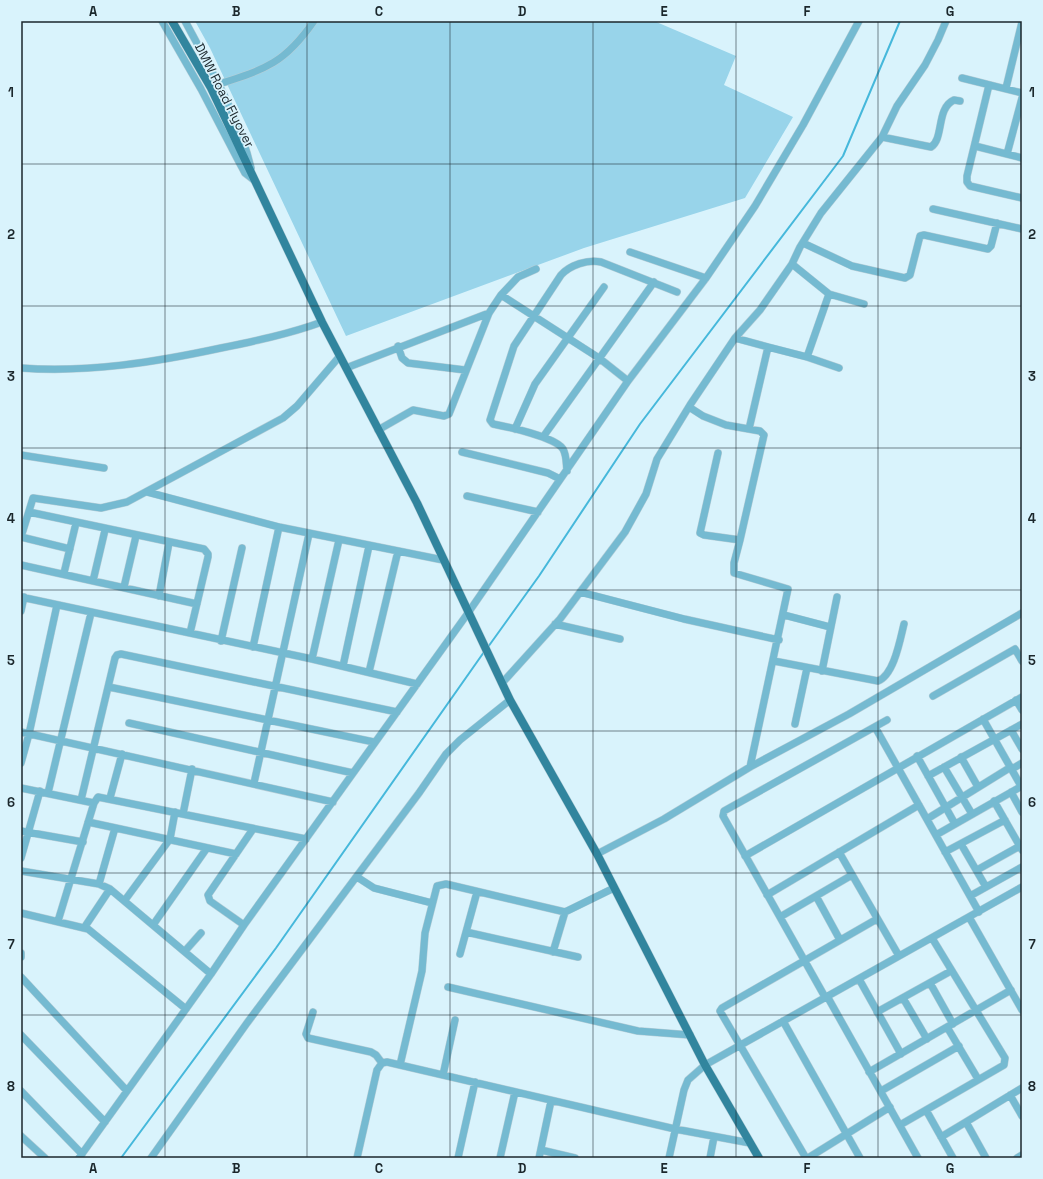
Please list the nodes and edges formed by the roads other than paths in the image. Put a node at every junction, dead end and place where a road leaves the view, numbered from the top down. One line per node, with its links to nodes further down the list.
1 (162, 21): 19 (street)
2 (172, 21): 19 (main road, DMW Road Flyover)
3 (185, 21): 9 (street)
4 (314, 21): 9 (street)
5 (859, 21): 28 (street)
6 (946, 21): 15 (street)
7 (1022, 22): 11 (street)
8 (962, 78): 10 (street)
9 (219, 84): 19 (street)
10 (989, 85): 11 (street); 16 (street)
11 (1006, 88): 12 (street)
12 (1022, 93)
13 (1022, 98): 17 (street)
14 (960, 101): 15 (street)
15 (882, 137): 24 (street)
16 (975, 146): 17 (street); 20 (street)
17 (1007, 154): 18 (street)
18 (1022, 158)
19 (254, 180): 37 (main road, DMW Road Flyover)
20 (1022, 198)
21 (933, 209): 22 (street)
22 (997, 223): 23 (street); 24 (street)
23 (1022, 228)
24 (803, 242): 26 (street)
25 (630, 252): 28 (street)
26 (792, 264): 32 (street); 39 (street)
27 (536, 269): 33 (street)
28 (706, 278): 49 (street)
29 (654, 282): 31 (street); 36 (street); 44 (street)
30 (604, 287): 38 (street)
31 (677, 292)
32 (829, 294): 34 (street); 43 (street)
33 (501, 295): 35 (street); 36 (street)
34 (864, 304)
35 (489, 313): 40 (street); 48 (street)
36 (534, 317): 38 (street); 51 (street)
37 (322, 322): 42 (main road, DMW Road Flyover); 45 (street)
38 (567, 338): 44 (street); 51 (street)
39 (735, 338): 41 (street); 50 (street)
40 (398, 346): 46 (street); 48 (street)
41 (768, 347): 43 (street); 52 (street)
42 (339, 357): 46 (main road, DMW Road Flyover); 61 (street)
43 (807, 357): 47 (street)
44 (599, 358): 49 (street); 54 (street)
45 (21, 368)
46 (346, 368): 53 (main road, DMW Road Flyover)
47 (839, 368)
48 (465, 370): 53 (street)
49 (628, 381): 59 (street)
50 (689, 408): 52 (street); 83 (street)
51 (515, 429): 54 (street)
52 (749, 429): 72 (street)
53 (378, 430): 78 (main road, DMW Road Flyover)
54 (543, 438): 59 (street)
55 (462, 452): 60 (street)
56 (718, 453): 72 (street)
57 (21, 455): 58 (street)
58 (104, 468)
59 (567, 471): 60 (street)
60 (560, 479): 64 (street)
61 (147, 492): 63 (street); 66 (street)
62 (467, 496): 64 (street)
63 (28, 512): 65 (street); 70 (street)
64 (538, 512): 91 (street)
65 (76, 523): 67 (street); 76 (street)
66 (279, 527): 68 (street); 101 (street)
67 (105, 530): 69 (street); 81 (street)
68 (309, 534): 71 (street); 103 (street)
69 (136, 536): 73 (street); 82 (street)
70 (21, 537): 76 (street)
71 (339, 540): 74 (street); 104 (street)
72 (740, 540): 93 (street)
73 (169, 543): 84 (street); 87 (street)
74 (369, 546): 77 (street); 107 (street)
75 (242, 548): 100 (street)
76 (70, 549): 80 (street)
77 (398, 551): 78 (street); 110 (street)
78 (443, 560): 91 (main road, DMW Road Flyover)
79 (21, 565): 80 (street)
80 (64, 573): 81 (street)
81 (93, 580): 82 (street)
82 (124, 587): 84 (street)
83 (580, 592): 94 (street); 99 (street)
84 (159, 596): 87 (street)
85 (23, 597): 88 (street); 89 (street)
86 (837, 597): 96 (street)
87 (197, 604): 97 (street)
88 (57, 605): 90 (street); 129 (street)
89 (21, 611)
90 (91, 613): 97 (street); 131 (street)
91 (468, 613): 111 (main road, DMW Road Flyover); 112 (street)
92 (1022, 613): 141 (street)
93 (784, 615): 96 (street); 99 (street)
94 (555, 624): 98 (street); 111 (street)
95 (904, 624): 109 (street)
96 (830, 627): 109 (street)
97 (190, 633): 100 (street)
98 (620, 639)
99 (779, 640): 105 (street)
100 (221, 641): 101 (street)
101 (253, 647): 103 (street)
102 (1019, 647): 106 (street); 115 (street)
103 (283, 653): 104 (street); 114 (street)
104 (312, 659): 107 (street)
105 (774, 661): 108 (street); 141 (street)
106 (1022, 661)
107 (343, 666): 110 (street)
108 (807, 668): 109 (street); 124 (street)
109 (822, 671)
110 (369, 672): 112 (street)
111 (501, 678): 117 (main road, DMW Road Flyover)
112 (417, 684): 119 (street)
113 (109, 687): 114 (street); 121 (street); 133 (street)
114 (276, 687): 119 (street); 121 (street)
115 (933, 696)
116 (1019, 699): 118 (street); 120 (street)
117 (510, 700): 185 (main road, DMW Road Flyover); 192 (street)
118 (1022, 710)
119 (397, 712): 132 (street)
120 (983, 719): 130 (street); 137 (street)
121 (268, 720): 132 (street); 135 (street)
122 (887, 720): 126 (street)
123 (129, 723): 135 (street)
124 (795, 724)
125 (1022, 724): 127 (street)
126 (876, 726): 142 (street); 186 (street)
127 (1011, 730): 130 (street); 134 (street)
128 (21, 732): 129 (street)
129 (29, 734): 131 (street); 139 (street)
130 (994, 739): 138 (street); 144 (street)
131 (60, 741): 133 (street); 154 (street)
132 (374, 742): 146 (street)
133 (95, 748): 136 (street); 157 (street)
134 (1022, 749)
135 (260, 752): 146 (street); 148 (street)
136 (122, 754): 145 (street); 156 (street)
137 (917, 756): 142 (street); 147 (street)
138 (961, 757): 143 (street); 150 (street)
139 (21, 763)
140 (1022, 763): 144 (street)
141 (750, 767): 185 (street)
142 (898, 767): 161 (street); 186 (street)
143 (944, 767): 147 (street); 155 (street)
144 (1011, 768): 149 (street); 150 (street)
145 (192, 769): 148 (street); 165 (street)
146 (353, 773): 159 (street)
147 (928, 776): 162 (street)
148 (254, 783): 159 (street)
149 (1022, 786): 153 (street)
150 (978, 787): 155 (street)
151 (21, 788): 152 (street)
152 (40, 791): 154 (street); 174 (street)
153 (1011, 792): 158 (street); 163 (street)
154 (48, 793): 157 (street)
155 (962, 797): 162 (street); 166 (street)
156 (110, 798): 160 (street); 164 (street)
157 (81, 800): 160 (street)
158 (994, 801): 166 (street); 168 (street)
159 (333, 802): 177 (street)
160 (94, 803): 169 (street)
161 (919, 805): 167 (street); 182 (street)
162 (946, 808): 167 (street); 170 (street)
163 (1022, 811)
164 (175, 812): 165 (street); 176 (street)
165 (183, 814): 172 (street)
166 (972, 814): 170 (street)
167 (927, 819): 175 (street)
168 (1005, 820): 179 (street); 181 (street)
169 (88, 822): 171 (street); 178 (street)
170 (955, 824): 175 (street)
171 (114, 828): 176 (street); 194 (street)
172 (253, 829): 177 (street); 184 (street)
173 (21, 831): 174 (street)
174 (29, 833): 178 (street); 187 (street)
175 (936, 835): 183 (street)
176 (170, 839): 180 (street); 203 (street)
177 (306, 839): 213 (street)
178 (83, 842): 193 (street)
179 (961, 844): 183 (street); 189 (street)
180 (207, 848): 184 (street); 212 (street)
181 (1021, 848): 189 (street)
182 (839, 852): 191 (street); 200 (street)
183 (945, 852): 202 (street)
184 (236, 854): 213 (street)
185 (597, 854): 197 (main road, DMW Road Flyover)
186 (745, 856): 200 (street)
187 (21, 858)
188 (1022, 867): 195 (street)
189 (977, 870): 195 (street)
190 (21, 871): 193 (street)
191 (852, 875): 201 (street); 210 (street)
192 (356, 877): 204 (street); 280 (street)
193 (71, 879): 194 (street); 211 (street)
194 (99, 884): 198 (street)
195 (986, 887): 202 (street)
196 (1022, 887): 206 (street)
197 (614, 888): 205 (street); 245 (main road, DMW Road Flyover)
198 (110, 889): 203 (street); 214 (street)
199 (477, 892): 204 (street); 205 (street); 215 (street)
200 (767, 895): 208 (street)
201 (816, 896): 208 (street); 218 (street)
202 (970, 896): 206 (street)
203 (125, 900): 212 (street)
204 (432, 903): 251 (street)
205 (564, 912): 220 (street)
206 (979, 912): 209 (street)
207 (21, 913): 211 (street)
208 (780, 917): 226 (street)
209 (969, 917): 217 (street); 233 (street)
210 (877, 919): 218 (street); 223 (street)
211 (58, 921): 214 (street)
212 (153, 925): 219 (street)
213 (244, 925): 228 (street)
214 (84, 928): 236 (street)
215 (466, 932): 220 (street); 222 (street)
216 (201, 933): 219 (street)
217 (932, 938): 223 (street); 227 (street)
218 (840, 940): 226 (street)
219 (185, 952): 228 (street)
220 (553, 952): 225 (street)
221 (21, 953): 224 (street)
222 (460, 954)
223 (899, 956): 230 (street)
224 (21, 957)
225 (578, 957)
226 (805, 961): 234 (street); 247 (street)
227 (952, 971): 231 (street); 238 (street)
228 (211, 974): 236 (street)
229 (21, 977): 259 (street)
230 (859, 979): 234 (street); 240 (street)
231 (930, 983): 235 (street); 243 (street)
232 (448, 987): 245 (street)
233 (1011, 990): 237 (street); 238 (street)
234 (826, 997): 242 (street); 253 (street)
235 (903, 998): 240 (street); 246 (street)
236 (186, 1009): 259 (street)
237 (1022, 1010)
238 (975, 1011): 243 (street); 255 (street)
239 (313, 1012): 250 (street)
240 (878, 1012): 249 (street)
241 (455, 1020): 254 (street)
242 (783, 1021): 247 (street); 271 (street)
243 (950, 1025): 246 (street); 248 (street)
244 (21, 1035): 267 (street)
245 (690, 1035): 252 (main road, DMW Road Flyover)
246 (927, 1039): 249 (street)
247 (741, 1044): 252 (street); 289 (street)
248 (959, 1046): 255 (street); 260 (street)
249 (901, 1054): 253 (street)
250 (382, 1063): 251 (street); 281 (street)
251 (400, 1065): 254 (street)
252 (705, 1065): 270 (street); 275 (main road, DMW Road Flyover)
253 (870, 1072): 260 (street)
254 (443, 1075): 256 (street)
255 (978, 1079): 265 (street)
256 (474, 1082): 261 (street); 282 (street)
257 (1022, 1088): 262 (street)
258 (21, 1091): 278 (street)
259 (127, 1091): 267 (street)
260 (881, 1091): 264 (street)
261 (515, 1092): 263 (street); 283 (street)
262 (1010, 1096): 266 (street); 268 (street)
263 (551, 1101): 270 (street); 276 (street)
264 (890, 1107): 269 (street); 271 (street)
265 (926, 1110): 269 (street); 274 (street)
266 (1022, 1116)
267 (105, 1122): 278 (street)
268 (966, 1122): 274 (street); 293 (street)
269 (900, 1125): 291 (street)
270 (675, 1129): 273 (street); 286 (street)
271 (846, 1134): 289 (street); 290 (street)
272 (21, 1136): 279 (street)
273 (714, 1136): 275 (street); 287 (street)
274 (941, 1137): 292 (street)
275 (750, 1143): 288 (main road, DMW Road Flyover)
276 (541, 1150): 284 (street); 285 (street)
277 (1022, 1155): 294 (street)
278 (81, 1156)
279 (45, 1158)
280 (151, 1158)
281 (357, 1158)
282 (458, 1158)
283 (500, 1158)
284 (539, 1158)
285 (574, 1158)
286 (669, 1158)
287 (710, 1158)
288 (759, 1158)
289 (807, 1158)
290 (860, 1158)
291 (918, 1158)
292 (953, 1158)
293 (986, 1158)
294 (1017, 1158)

